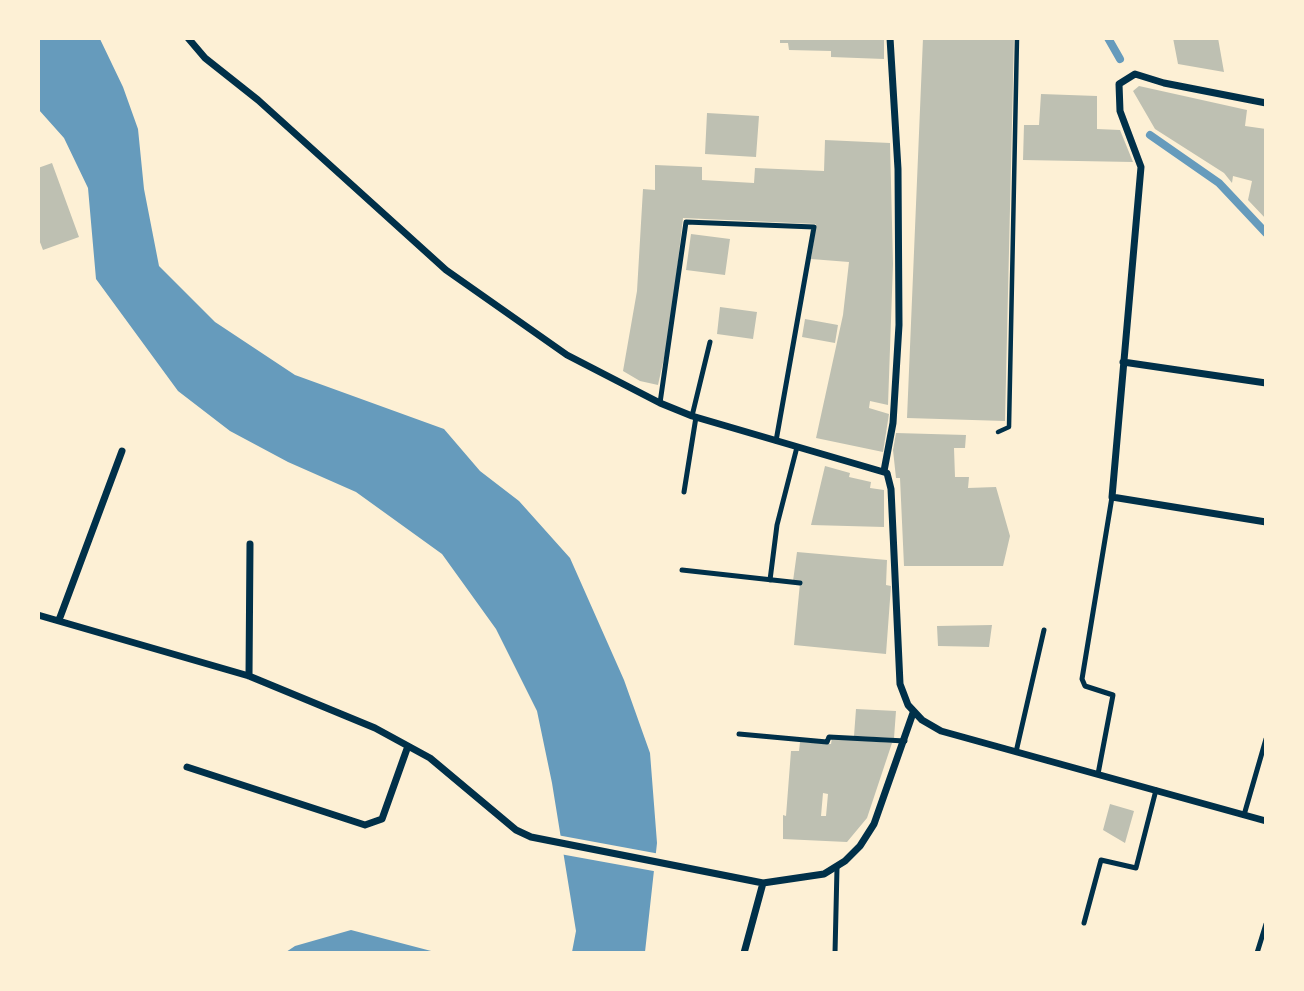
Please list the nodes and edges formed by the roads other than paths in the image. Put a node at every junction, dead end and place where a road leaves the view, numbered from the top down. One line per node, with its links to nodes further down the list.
1 (188, 38): 7 (street)
2 (890, 38): 12 (street)
3 (1265, 103): 5 (street)
4 (710, 342): 8 (lane)
5 (1123, 362): 6 (street); 14 (street)
6 (1265, 383)
7 (660, 403): 8 (street); 9 (lane)
8 (694, 416): 9 (street); 13 (lane)
9 (776, 441): 10 (street)
10 (797, 447): 12 (street); 18 (lane)
11 (122, 452): 21 (street)
12 (884, 471): 24 (street)
13 (684, 492)
14 (1112, 497): 15 (street); 31 (lane)
15 (1265, 522)
16 (250, 544): 23 (street)
17 (682, 570): 18 (lane)
18 (770, 580): 19 (lane)
19 (800, 583)
20 (38, 615): 21 (street)
21 (59, 620): 23 (street)
22 (1044, 630): 29 (lane)
23 (249, 676): 28 (street)
24 (913, 713): 27 (street); 29 (street)
25 (739, 734): 27 (lane)
26 (1265, 739): 33 (lane)
27 (905, 741): 35 (street)
28 (408, 746): 30 (street); 36 (street)
29 (1016, 752): 31 (street)
30 (187, 767)
31 (1098, 775): 32 (street)
32 (1156, 790): 33 (street); 37 (lane)
33 (1244, 815): 34 (street)
34 (1265, 821)
35 (837, 868): 36 (street); 40 (lane)
36 (763, 883): 39 (street)
37 (1084, 923)
38 (1265, 924): 41 (lane)
39 (744, 953)
40 (835, 953)
41 (1257, 953)

